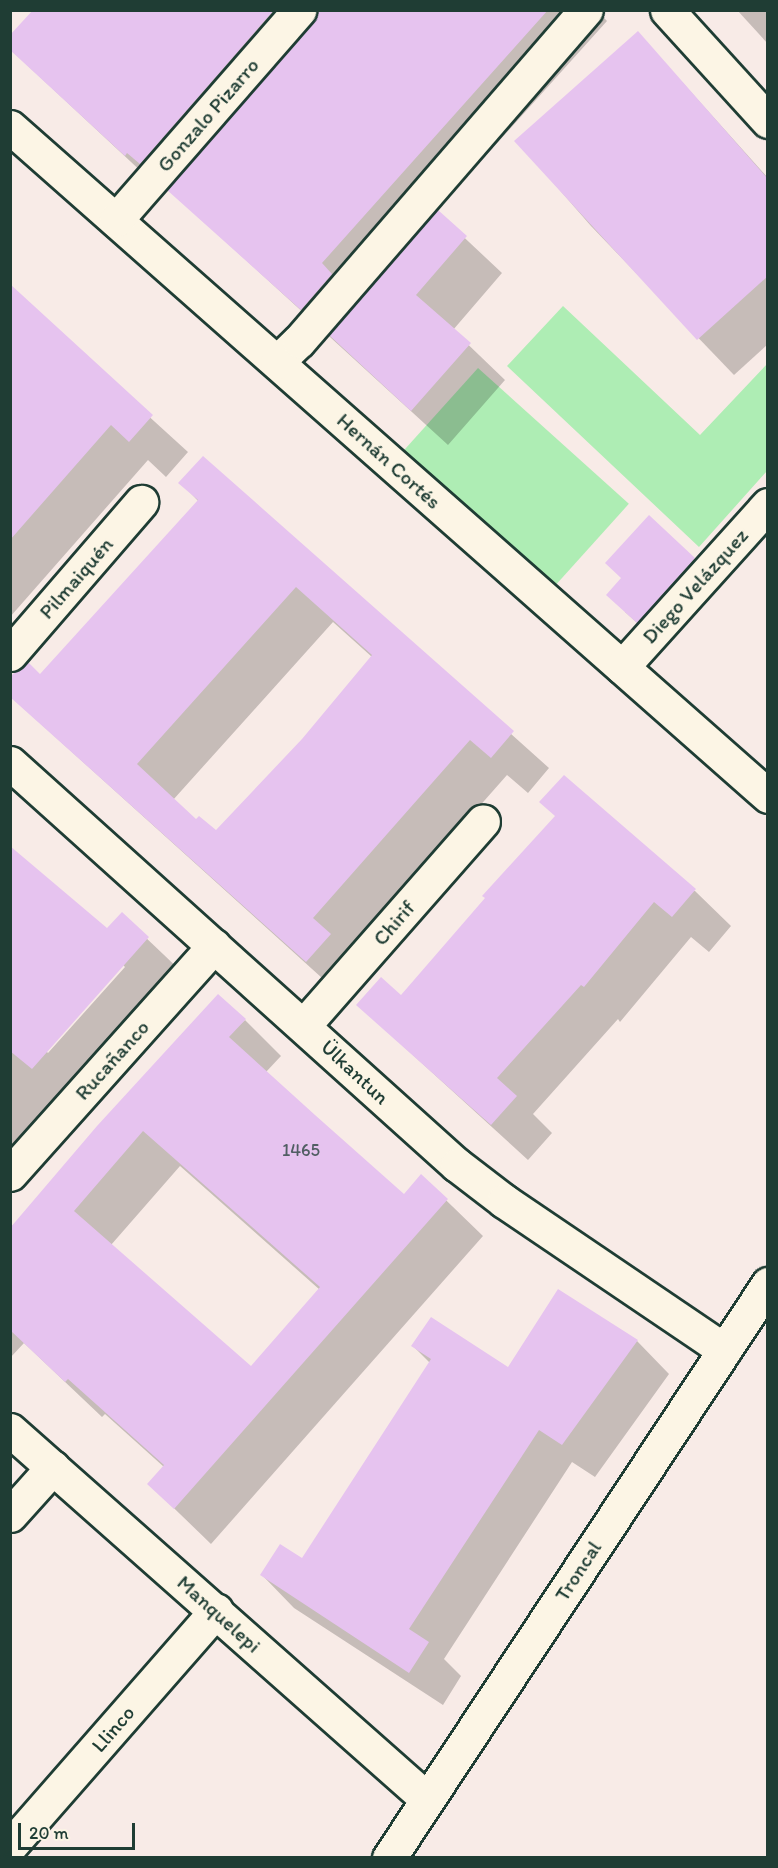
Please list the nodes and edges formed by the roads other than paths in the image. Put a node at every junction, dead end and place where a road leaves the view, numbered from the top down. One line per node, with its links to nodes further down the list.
1 (299, 10): 6 (street, Gonzalo Pizarro)
2 (586, 10): 7 (street)
3 (667, 10): 4 (street)
4 (768, 121)
5 (10, 127): 6 (street, Hernán Cortés)
6 (116, 220): 7 (street, Hernán Cortés)
7 (277, 362): 11 (street, Hernán Cortés)
8 (141, 502): 10 (street, Pilmaiquén)
9 (768, 505): 11 (street, Diego Velázquez)
10 (10, 654)
11 (622, 667): 13 (street, Hernán Cortés)
12 (10, 763): 15 (street, Ülkantun)
13 (764, 786)
14 (483, 821): 16 (street, Chirif)
15 (214, 946): 16 (street, Ülkantun); 17 (street, Rucañanco)
16 (304, 1025): 19 (street, Ülkantun)
17 (10, 1174)
18 (768, 1284): 19 (street, Troncal)
19 (724, 1350): 24 (street, Troncal)
20 (10, 1430): 21 (street, Manquelepi)
21 (53, 1467): 22 (street); 23 (street, Manquelepi)
22 (10, 1515)
23 (216, 1611): 24 (street, Manquelepi); 25 (street, Llinco)
24 (427, 1799): 26 (street, Troncal)
25 (10, 1846)
26 (389, 1857)

